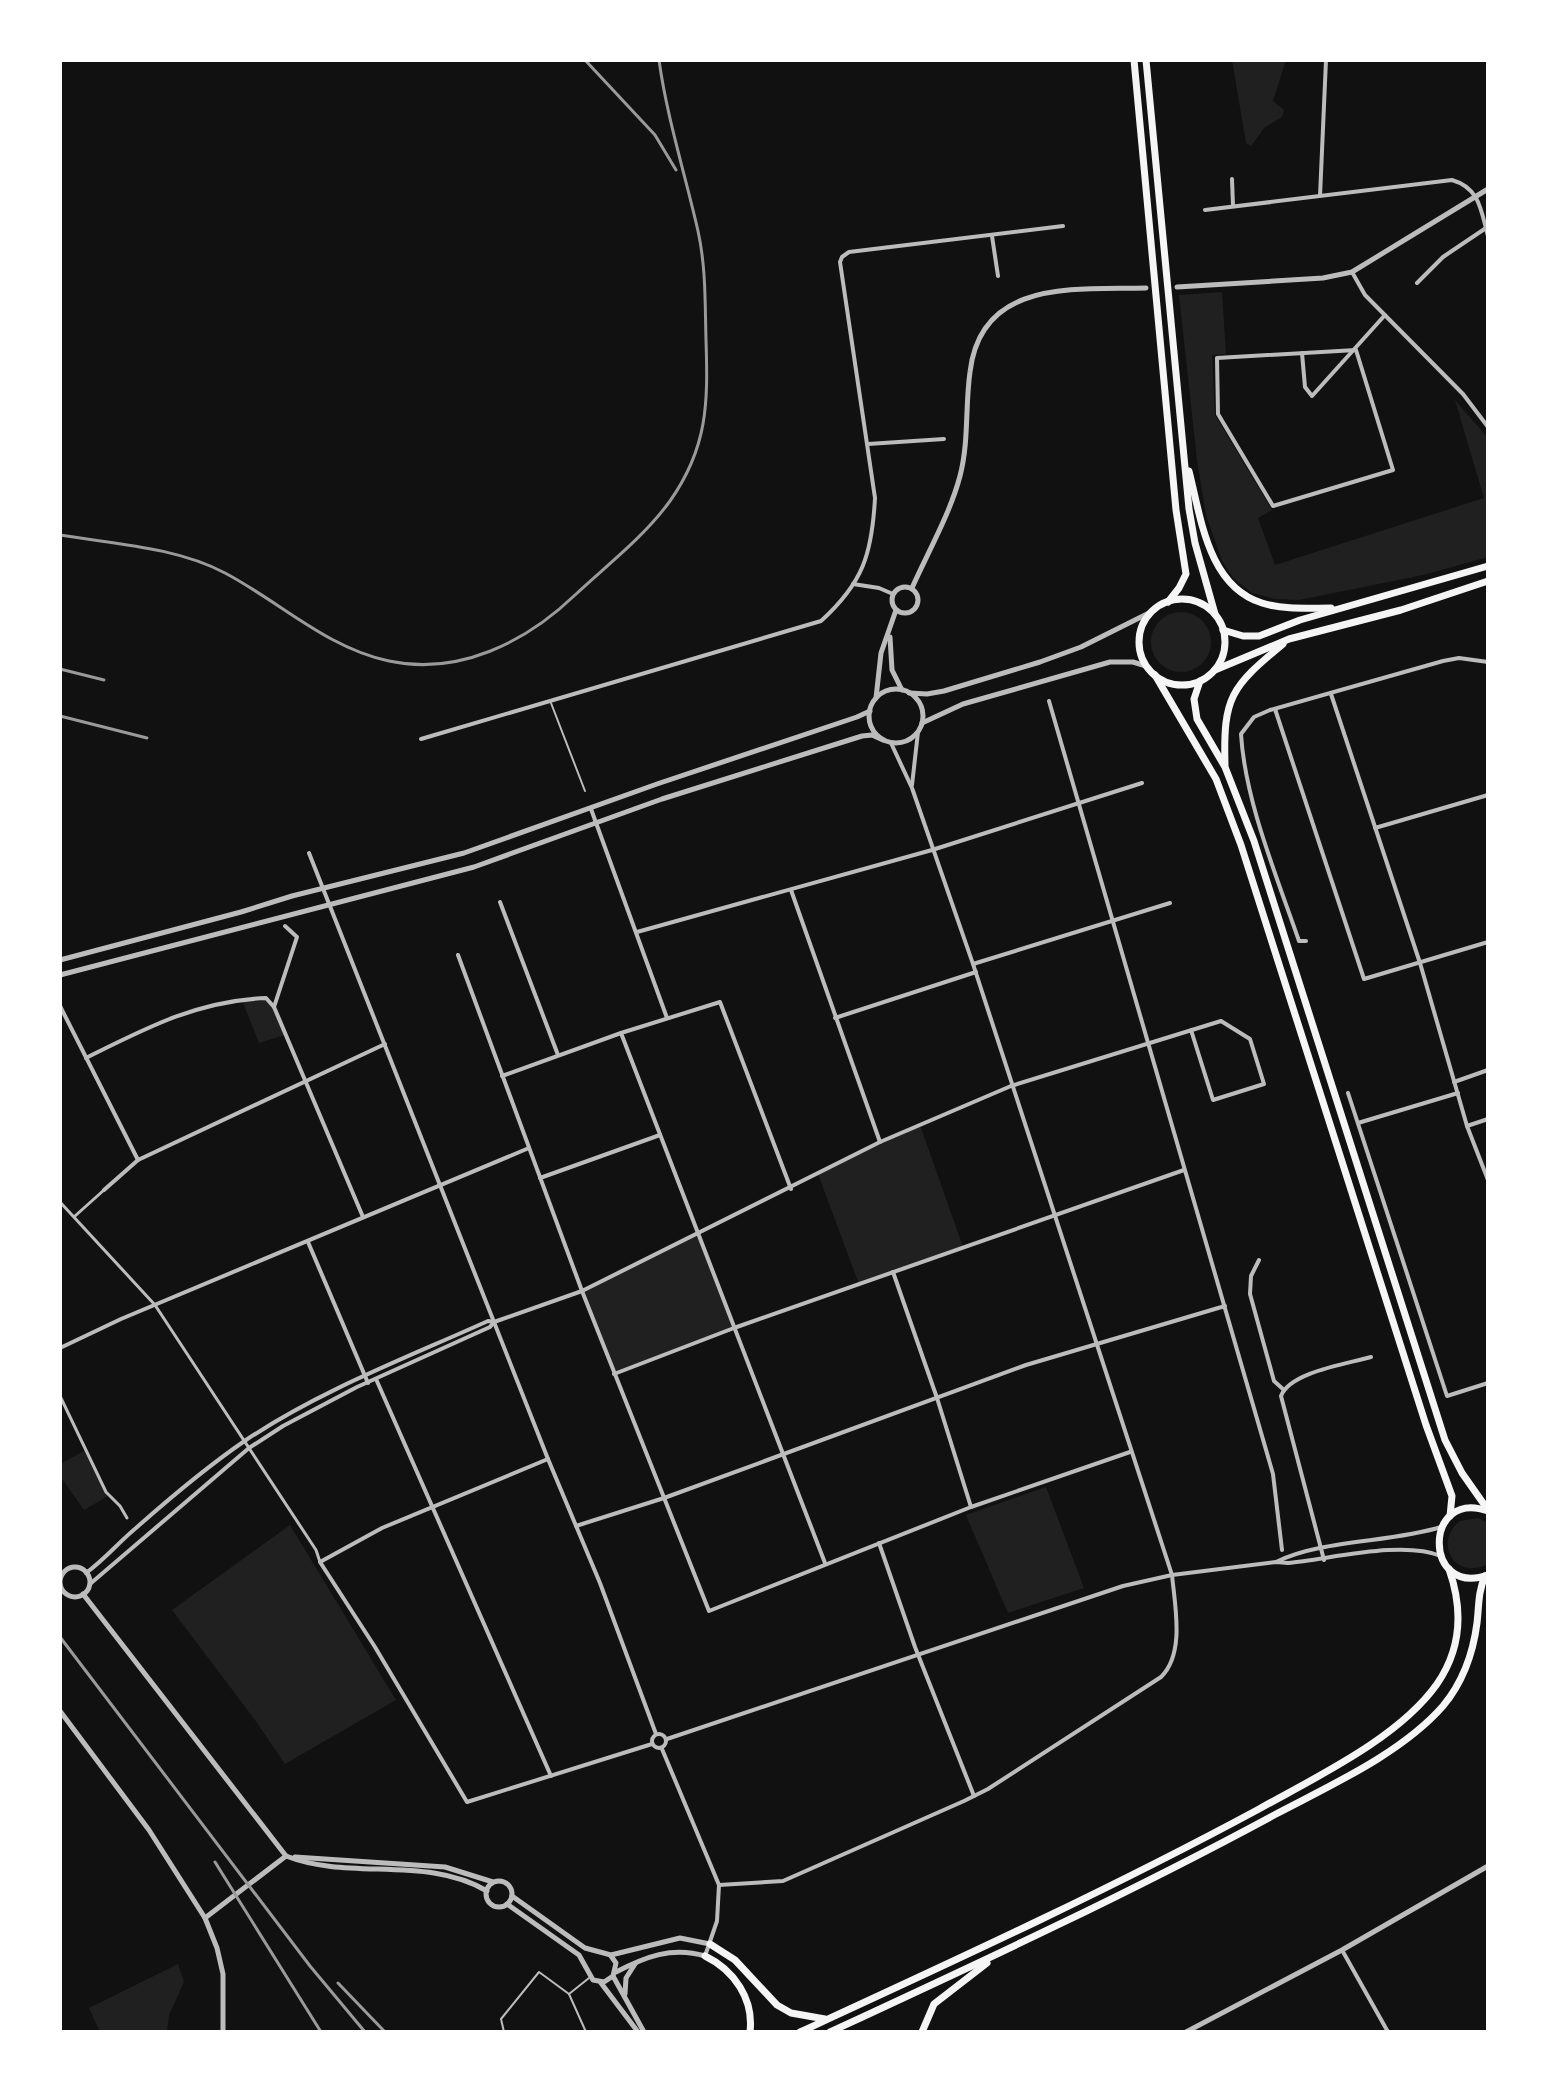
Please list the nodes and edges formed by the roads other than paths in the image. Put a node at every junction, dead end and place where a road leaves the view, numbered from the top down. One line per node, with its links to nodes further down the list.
1 (1134, 60): 31 (highway)
2 (1146, 60): 25 (highway)
3 (1326, 60): 6 (street)
4 (1232, 179): 8 (street)
5 (1488, 189): 7 (street)
6 (1320, 196): 7 (street); 8 (street)
7 (1476, 197): 11 (street); 14 (street)
8 (1233, 206): 9 (street)
9 (1205, 210)
10 (1063, 226): 12 (street)
11 (1486, 228): 13 (street); 16 (street)
12 (992, 236): 15 (street); 24 (street)
13 (1488, 236)
14 (1352, 272): 17 (street); 19 (street)
15 (998, 276)
16 (1417, 283)
17 (1177, 287)
18 (1146, 288): 29 (street)
19 (1385, 315): 20 (street); 22 (street)
20 (1356, 350): 21 (street); 21 (street); 21 (street)
21 (1302, 353)
22 (1488, 427)
23 (944, 439): 24 (street)
24 (868, 444): 28 (street)
25 (1183, 450): 32 (highway); 35 (highway)
26 (1488, 566): 32 (highway)
27 (1488, 581): 38 (highway)
28 (853, 584): 30 (street); 48 (street)
29 (912, 588): 30 (street); 33 (street)
30 (893, 594): 33 (street)
31 (1168, 602): 34 (highway); 35 (highway)
32 (1340, 608): 36 (highway)
33 (896, 610): 37 (street)
34 (1151, 612): 40 (highway); 45 (street)
35 (1215, 614): 36 (highway)
36 (1223, 630): 41 (highway)
37 (890, 632): 44 (street); 47 (street)
38 (1289, 639): 41 (highway); 57 (highway)
39 (1488, 662): 46 (street)
40 (1146, 666): 42 (highway); 52 (street)
41 (1215, 670): 43 (highway)
42 (1155, 675): 43 (highway); 148 (highway)
43 (1200, 681): 57 (highway)
44 (902, 690): 45 (street); 47 (street)
45 (909, 693): 52 (street)
46 (1331, 694): 50 (street); 65 (street)
47 (875, 699): 51 (street)
48 (550, 700): 54 (street); 60 (lane)
49 (1049, 701): 62 (street)
50 (1275, 709): 76 (street); 80 (street)
51 (870, 711): 55 (street); 63 (street)
52 (922, 723): 53 (street)
53 (918, 732): 56 (street); 59 (street)
54 (421, 739)
55 (883, 740): 56 (street); 64 (street)
56 (891, 743): 59 (street)
57 (1225, 767): 147 (highway)
58 (1142, 783): 62 (street)
59 (912, 788): 66 (street)
60 (585, 791)
61 (1488, 795): 65 (street)
62 (1080, 803): 66 (street); 73 (street)
63 (591, 809): 64 (street); 68 (street)
64 (596, 822): 72 (street); 75 (street)
65 (1375, 828): 80 (street)
66 (932, 850): 69 (street); 81 (street)
67 (309, 853): 68 (street)
68 (322, 888): 72 (street); 79 (street)
69 (791, 890): 75 (street); 87 (street)
70 (500, 902): 92 (street)
71 (1170, 903): 73 (street)
72 (328, 904): 83 (street); 90 (street)
73 (1110, 920): 81 (street); 91 (street)
74 (285, 926): 85 (street)
75 (637, 932): 86 (street)
76 (1306, 941)
77 (1488, 942): 80 (street)
78 (458, 955): 95 (street)
79 (60, 960)
80 (1420, 963): 97 (street)
81 (973, 964): 82 (street)
82 (976, 972): 87 (street); 98 (street)
83 (60, 975)
84 (60, 1006): 93 (street)
85 (274, 1007): 93 (street); 96 (street)
86 (667, 1018): 89 (street); 112 (street)
87 (835, 1018): 105 (street)
88 (1191, 1030): 88 (street); 91 (street)
89 (621, 1033): 92 (street); 104 (street)
90 (385, 1044): 96 (street); 111 (street)
91 (1147, 1044): 98 (street); 108 (street)
92 (558, 1055): 95 (street)
93 (86, 1058): 107 (street)
94 (1488, 1070): 97 (street)
95 (501, 1076): 106 (street)
96 (306, 1081): 107 (street); 117 (street)
97 (1454, 1082): 100 (street)
98 (1011, 1086): 105 (street); 115 (street)
99 (1348, 1093): 102 (street)
100 (1458, 1093): 102 (street); 103 (street)
101 (1488, 1119): 103 (street)
102 (1358, 1123): 135 (street)
103 (1467, 1126): 110 (street)
104 (660, 1135): 109 (street); 118 (street)
105 (880, 1142): 112 (street)
106 (529, 1148): 109 (street); 111 (street)
107 (138, 1160): 113 (street)
108 (1184, 1170): 115 (street); 124 (street)
109 (540, 1178): 122 (street)
110 (1488, 1180)
111 (440, 1185): 117 (street); 125 (street)
112 (791, 1189): 118 (street)
113 (104, 1190): 116 (street)
114 (60, 1202): 116 (street)
115 (1055, 1214): 121 (street); 127 (street)
116 (75, 1216): 123 (street)
117 (363, 1218): 119 (street)
118 (698, 1233): 122 (street); 126 (street)
119 (308, 1242): 123 (street); 132 (street)
120 (1259, 1260): 136 (street)
121 (893, 1272): 126 (street); 138 (street)
122 (582, 1291): 125 (street); 131 (street)
123 (155, 1305): 128 (street); 139 (street)
124 (1225, 1306): 127 (street); 154 (street)
125 (494, 1322): 130 (street); 133 (street); 143 (street)
126 (734, 1328): 131 (street); 142 (street)
127 (1096, 1342): 138 (street); 141 (street)
128 (60, 1348)
129 (1371, 1357): 136 (street)
130 (373, 1373): 132 (street); 133 (street)
131 (614, 1374): 144 (street)
132 (365, 1376): 134 (street); 139 (street)
133 (376, 1379): 134 (street); 145 (street)
134 (368, 1383): 140 (street)
135 (1488, 1383)
136 (1284, 1390): 153 (street)
137 (60, 1396): 149 (street)
138 (937, 1398): 142 (street); 146 (street)
139 (244, 1441): 140 (street); 162 (street)
140 (249, 1448): 157 (street); 165 (street)
141 (1130, 1452): 146 (street); 163 (street)
142 (783, 1453): 144 (street); 159 (street)
143 (548, 1459): 145 (street); 150 (street)
144 (664, 1498): 150 (street); 159 (street)
145 (432, 1506): 157 (street); 174 (street)
146 (971, 1507): 152 (street)
147 (1488, 1510): 148 (highway)
148 (1450, 1516): 151 (highway)
149 (127, 1518)
150 (576, 1526): 170 (street)
151 (1441, 1527): 153 (street); 155 (highway)
152 (879, 1543): 159 (street); 168 (street)
153 (1321, 1549): 156 (street); 158 (street)
154 (1282, 1550)
155 (1441, 1556): 156 (street); 161 (highway)
156 (1324, 1560): 158 (street)
157 (320, 1562): 174 (street)
158 (1276, 1562): 163 (street)
159 (825, 1563)
160 (62, 1568): 162 (street); 166 (street)
161 (1449, 1569): 164 (highway); 197 (highway)
162 (86, 1573): 165 (street)
163 (1172, 1575): 168 (street); 175 (street)
164 (1487, 1575): 187 (highway)
165 (90, 1584): 167 (street)
166 (61, 1591): 167 (street)
167 (83, 1594): 176 (street)
168 (918, 1655): 171 (street); 175 (street)
169 (60, 1711): 183 (street)
170 (656, 1734): 171 (street); 172 (street)
171 (667, 1739): 173 (street)
172 (652, 1744): 173 (street); 174 (street)
173 (662, 1749): 179 (street)
174 (551, 1776)
175 (974, 1796): 179 (street)
176 (286, 1856): 178 (street); 180 (street); 183 (street)
177 (1488, 1866): 185 (street)
178 (493, 1882): 180 (street); 181 (street)
179 (719, 1885): 184 (street)
180 (487, 1891): 182 (street)
181 (512, 1896): 182 (street); 186 (street)
182 (507, 1904): 191 (street)
183 (205, 1918): 198 (street)
184 (710, 1944): 188 (street); 189 (street); 197 (highway)
185 (1342, 1950): 206 (street); 207 (street)
186 (598, 1952): 188 (street); 191 (street)
187 (998, 1954): 204 (highway); 205 (highway)
188 (611, 1955): 192 (street)
189 (705, 1956): 190 (street); 202 (highway)
190 (639, 1960): 192 (street); 196 (street)
191 (586, 1965): 193 (street)
192 (614, 1974): 194 (street); 196 (street)
193 (590, 1977): 194 (street); 195 (lane)
194 (600, 1982): 201 (street)
195 (569, 1994): 199 (lane); 200 (lane)
196 (625, 1999): 201 (street)
197 (828, 2019): 203 (highway)
198 (223, 2032)
199 (504, 2032)
200 (586, 2032)
201 (641, 2032)
202 (750, 2032)
203 (800, 2032)
204 (830, 2032)
205 (922, 2032)
206 (1186, 2032)
207 (1388, 2032)

